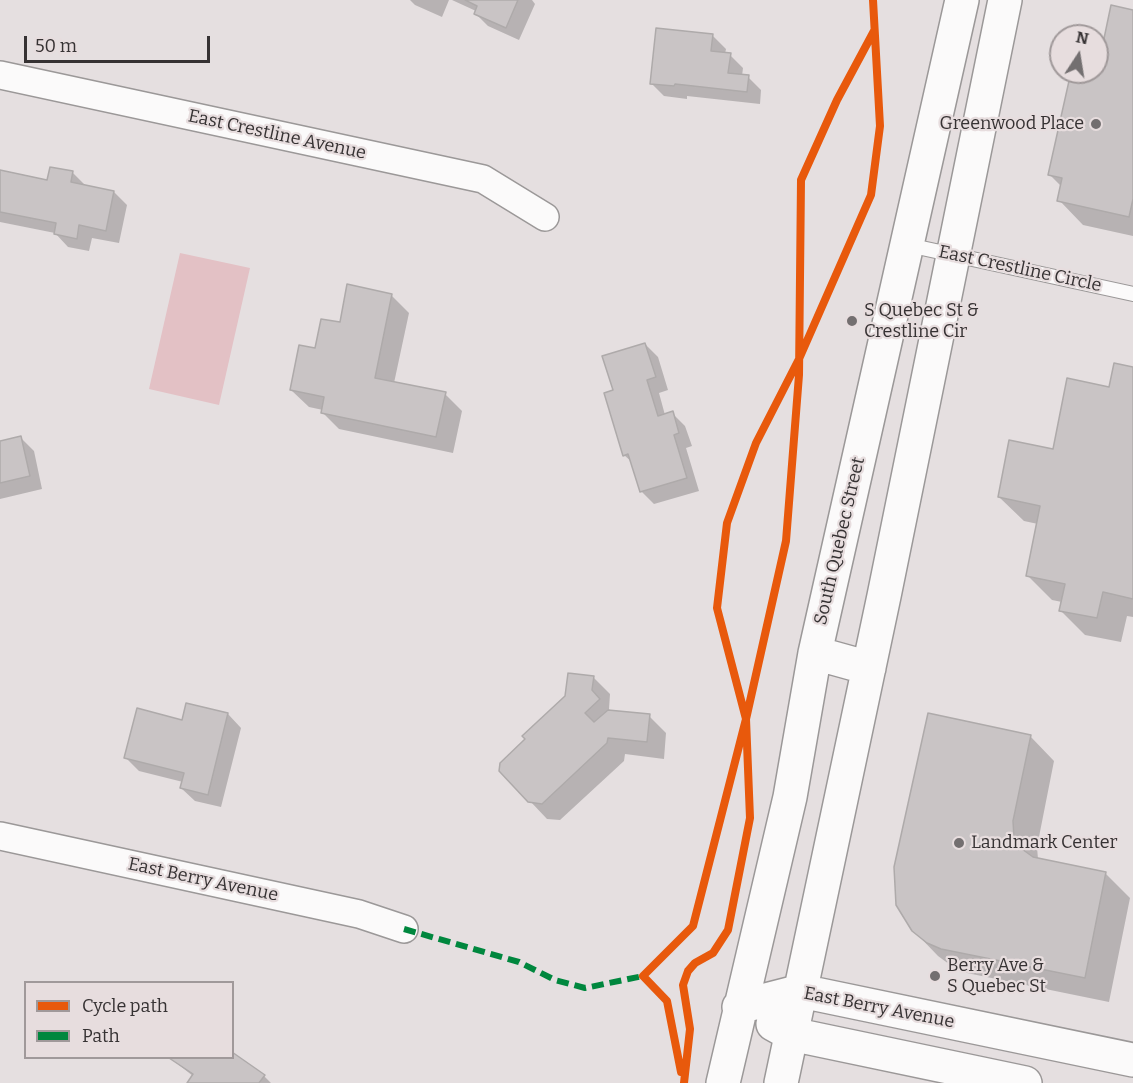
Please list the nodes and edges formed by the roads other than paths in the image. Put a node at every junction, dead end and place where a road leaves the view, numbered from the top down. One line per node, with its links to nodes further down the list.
1 (962, 0): 5 (main road, South Quebec Street)
2 (1005, 0): 6 (main road)
3 (0, 75): 4 (street, East Crestline Avenue)
4 (545, 217)
5 (908, 244): 6 (lane, East Crestline Circle); 8 (main road, South Quebec Street)
6 (954, 254): 7 (lane, East Crestline Circle); 9 (main road)
7 (1133, 294)
8 (815, 653): 9 (main road); 13 (main road, South Quebec Street)
9 (868, 668): 12 (main road)
10 (0, 836): 11 (street, East Berry Avenue)
11 (404, 929)
12 (801, 991): 13 (main road, East Berry Avenue); 14 (main road); 15 (main road, East Berry Avenue)
13 (739, 1007): 14 (main road); 16 (main road, South Quebec Street)
14 (791, 1034): 17 (main road); 18 (main road)
15 (1133, 1060)
16 (723, 1083)
17 (781, 1083)
18 (1024, 1083)

